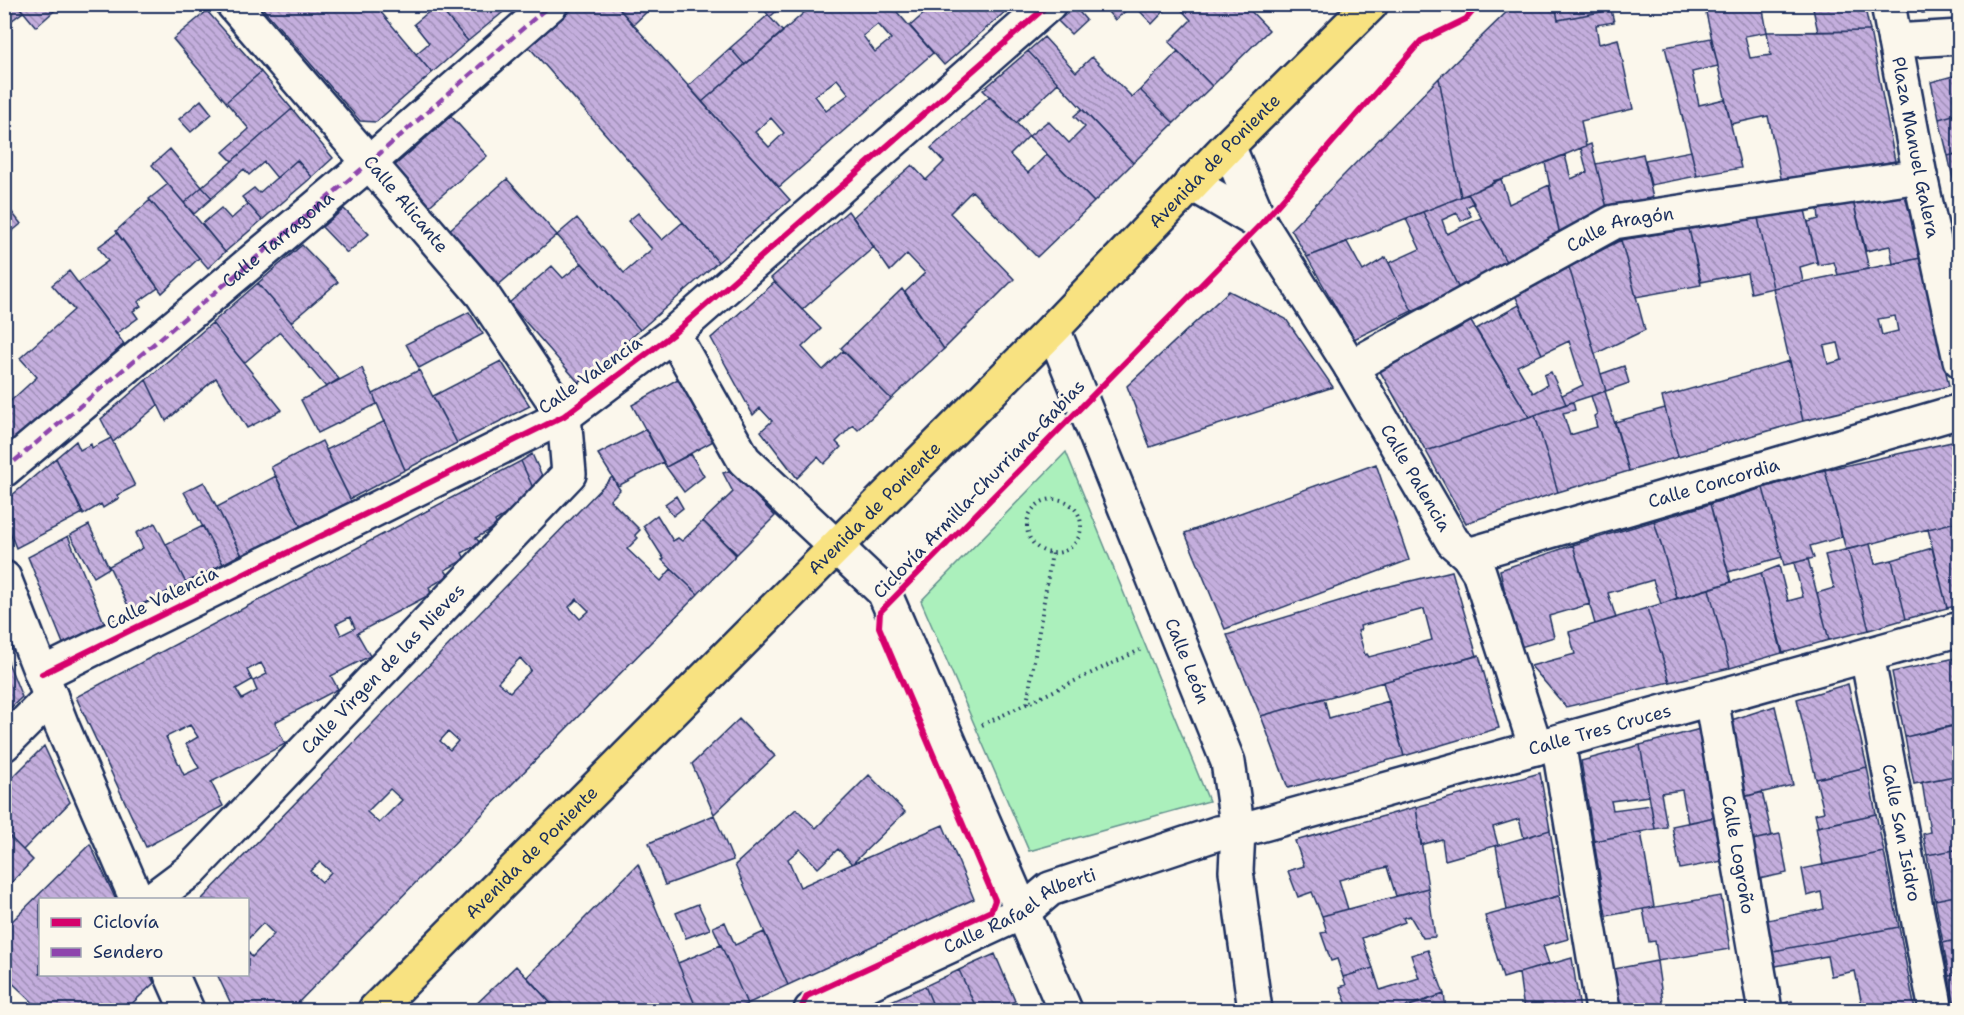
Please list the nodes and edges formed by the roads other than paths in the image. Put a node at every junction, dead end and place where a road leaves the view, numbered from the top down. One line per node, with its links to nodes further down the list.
1 (233, 4): 9 (street, Calle Alicante)
2 (551, 4): 9 (street, Calle Tarragona)
3 (1048, 4): 15 (street, Calle Valencia)
4 (1371, 4): 8 (main road, Avenida de Poniente)
5 (1888, 4): 7 (street, Plaza Manuel Galera)
6 (1959, 37): 7 (street)
7 (1895, 41): 10 (street, Plaza Manuel Galera)
8 (1227, 146): 11 (main road, Avenida de Poniente); 12 (street, Calle Palencia)
9 (370, 162): 19 (street, Calle Alicante); 20 (street, Calle Tarragona)
10 (1920, 176): 13 (street, Plaza Manuel Galera); 17 (street, Calle Aragón)
11 (1191, 183): 12 (street, Calle Palencia); 14 (main road, Avenida de Poniente)
12 (1261, 224): 17 (street, Calle Palencia)
13 (1952, 284): 16 (street, Plaza Manuel Galera)
14 (1053, 329): 21 (main road, Avenida de Poniente); 30 (street, Calle León)
15 (673, 334): 19 (street, Calle Valencia); 21 (street)
16 (1959, 360)
17 (1351, 367): 22 (street, Calle Palencia)
18 (1959, 411): 22 (street, Calle Concordia)
19 (564, 416): 26 (street, Calle Valencia); 32 (street, Calle Virgen de las Nieves)
20 (4, 470)
21 (835, 548): 33 (street); 36 (main road, Avenida de Poniente)
22 (1468, 555): 29 (street, Calle Palencia)
23 (4, 578): 26 (street)
24 (1959, 629): 25 (street, Calle Tres Cruces)
25 (1867, 656): 27 (street, Calle Tres Cruces); 42 (street, Calle San Isidro)
26 (46, 686): 28 (street, Calle Valencia); 31 (street)
27 (1711, 698): 29 (street, Calle Tres Cruces); 41 (street, Calle Logroño)
28 (4, 744)
29 (1547, 745): 30 (street, Calle Tres Cruces); 40 (street, Calle Palencia)
30 (1238, 831): 33 (street, Calle Rafael Alberti); 39 (street, Calle León)
31 (136, 898)
32 (154, 898)
33 (1023, 912): 37 (street, Calle Rafael Alberti); 38 (street)
34 (171, 976): 35 (street)
35 (187, 1011)
36 (375, 1011)
37 (811, 1011)
38 (1065, 1011)
39 (1255, 1011)
40 (1603, 1011)
41 (1765, 1011)
42 (1936, 1011)

